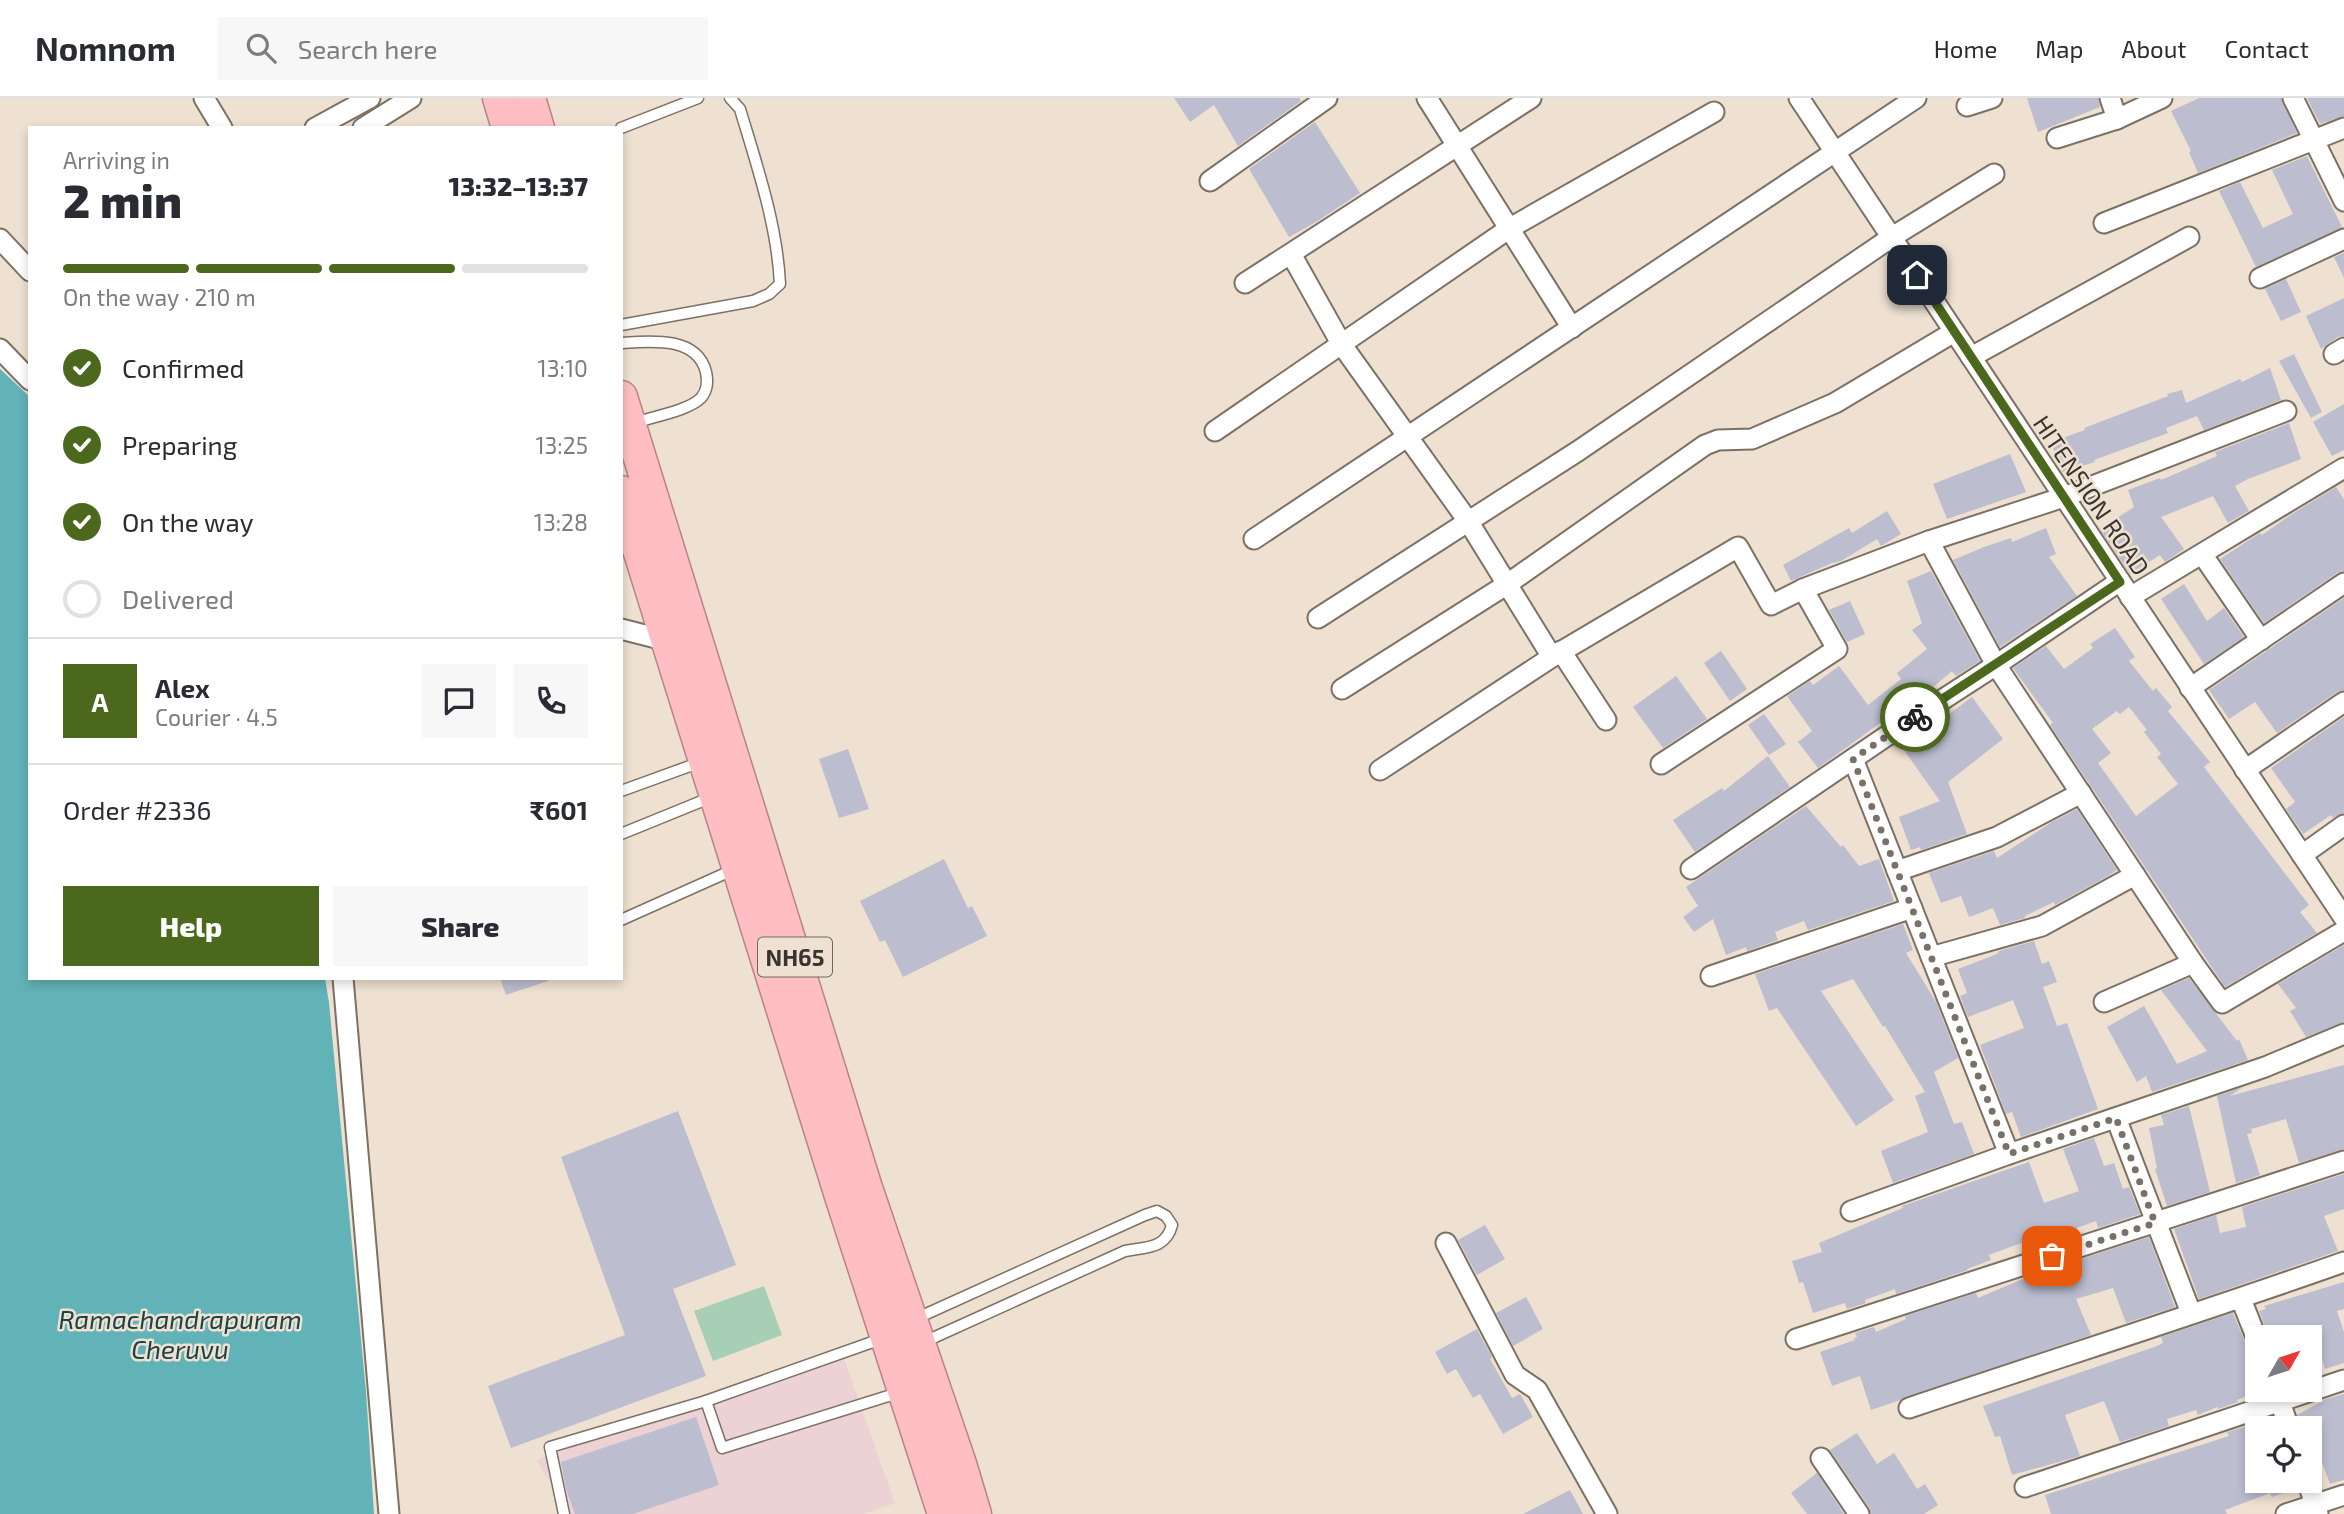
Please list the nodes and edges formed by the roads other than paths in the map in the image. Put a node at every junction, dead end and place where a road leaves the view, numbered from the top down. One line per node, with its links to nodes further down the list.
1 (204, 98): 20 (street)
2 (370, 98): 21 (street)
3 (411, 98): 22 (street)
4 (499, 98): 23 (highway)
5 (528, 98): 24 (highway)
6 (698, 98): 25 (lane)
7 (730, 98): 44 (lane)
8 (1328, 98): 32 (street)
9 (1427, 98): 29 (street)
10 (1531, 98): 29 (street)
11 (1798, 98): 30 (street, HITENSION ROAD)
12 (1916, 98): 30 (street)
13 (1992, 98): 17 (street)
14 (2110, 98): 19 (street)
15 (2162, 98): 19 (street)
16 (2293, 98): 28 (street)
17 (1967, 106)
18 (1714, 112): 35 (street)
19 (2116, 119): 27 (street)
20 (221, 126)
21 (319, 126)
22 (366, 126)
23 (507, 126)
24 (537, 126)
25 (623, 127)
26 (2344, 128): 28 (street)
27 (2057, 138)
28 (2314, 141): 33 (street); 34 (street)
29 (1458, 145): 35 (street); 40 (street)
30 (1835, 153): 36 (street, HITENSION ROAD); 45 (street)
31 (1994, 174): 36 (street)
32 (1210, 181)
33 (2344, 201)
34 (2104, 223)
35 (1510, 228): 45 (street); 48 (street)
36 (1892, 237): 46 (street, HITENSION ROAD); 59 (street)
37 (2189, 237): 50 (street)
38 (0, 239): 41 (street)
39 (2344, 239): 42 (street)
40 (1291, 254): 43 (street); 48 (street)
41 (28, 269)
42 (2260, 278)
43 (1245, 283)
44 (623, 324)
45 (1572, 328): 55 (street)
46 (1954, 332): 50 (street, HITENSION ROAD); 64 (street)
47 (623, 343): 52 (lane)
48 (1342, 345): 54 (street); 55 (street)
49 (0, 349): 51 (street)
50 (1971, 358): 58 (street, HITENSION ROAD)
51 (28, 378)
52 (625, 411): 112 (highway, NH65)
53 (2287, 411): 58 (street)
54 (1215, 431)
55 (1406, 438): 59 (street); 60 (street)
56 (2344, 468): 62 (street)
57 (623, 498): 70 (highway, NH65)
58 (2064, 498): 61 (street); 66 (street, HITENSION ROAD)
59 (1468, 521): 64 (street); 67 (street)
60 (1254, 538)
61 (1929, 541): 65 (street); 72 (street)
62 (2202, 554): 66 (street); 69 (street)
63 (2344, 583): 69 (street)
64 (1506, 585): 71 (street); 74 (street)
65 (1803, 589): 71 (street); 79 (street)
66 (2125, 589): 72 (street); 73 (street, HITENSION ROAD)
67 (1318, 618)
68 (623, 630): 70 (street)
69 (2261, 640): 73 (street)
70 (668, 641): 78 (highway, NH65)
71 (1557, 654): 76 (street); 81 (street)
72 (1996, 665): 77 (street); 83 (street)
73 (2190, 688): 80 (street, HITENSION ROAD)
74 (1342, 689)
75 (2344, 702): 80 (street)
76 (1606, 720)
77 (1853, 759): 89 (street); 90 (street)
78 (705, 761): 82 (lane); 84 (highway, NH65)
79 (1661, 764)
80 (2245, 769): 87 (street, HITENSION ROAD)
81 (1380, 770)
82 (623, 790)
83 (2081, 793): 90 (street); 91 (street)
84 (716, 796): 86 (lane); 88 (highway, NH65)
85 (2344, 825): 87 (street)
86 (623, 833)
87 (2302, 855): 93 (street, HITENSION ROAD)
88 (738, 868): 94 (lane); 112 (highway, NH65)
89 (1691, 869)
90 (1897, 871): 92 (street)
91 (2135, 875): 96 (street); 97 (street)
92 (1912, 908): 96 (street); 98 (street)
93 (2344, 918)
94 (623, 919)
95 (2344, 931): 97 (street)
96 (1931, 957): 103 (street)
97 (2193, 963): 100 (street)
98 (1711, 976)
99 (343, 980): 124 (street)
100 (2104, 1003)
101 (2344, 1034): 102 (street)
102 (2116, 1118): 103 (street); 106 (street)
103 (2009, 1154): 105 (street)
104 (2344, 1161): 106 (street)
105 (1851, 1212)
106 (2155, 1223): 110 (street); 113 (street)
107 (1446, 1242): 128 (street)
108 (2344, 1262): 109 (street)
109 (2241, 1299): 110 (street); 111 (street)
110 (2191, 1313): 119 (street)
111 (2251, 1325)
112 (906, 1334): 112 (lane); 116 (highway, NH65); 117 (lane); 127 (highway, NH65)
113 (1796, 1339)
114 (2344, 1380): 115 (street)
115 (2322, 1385)
116 (905, 1391): 117 (lane); 126 (highway, NH65)
117 (706, 1401): 125 (lane)
118 (2262, 1402): 121 (street)
119 (1909, 1408)
120 (1821, 1458): 129 (street)
121 (2025, 1488)
122 (2344, 1495): 123 (street)
123 (2317, 1509): 130 (street)
124 (389, 1514)
125 (564, 1514)
126 (944, 1514)
127 (975, 1514)
128 (1607, 1514)
129 (1859, 1514)
130 (2287, 1514)

